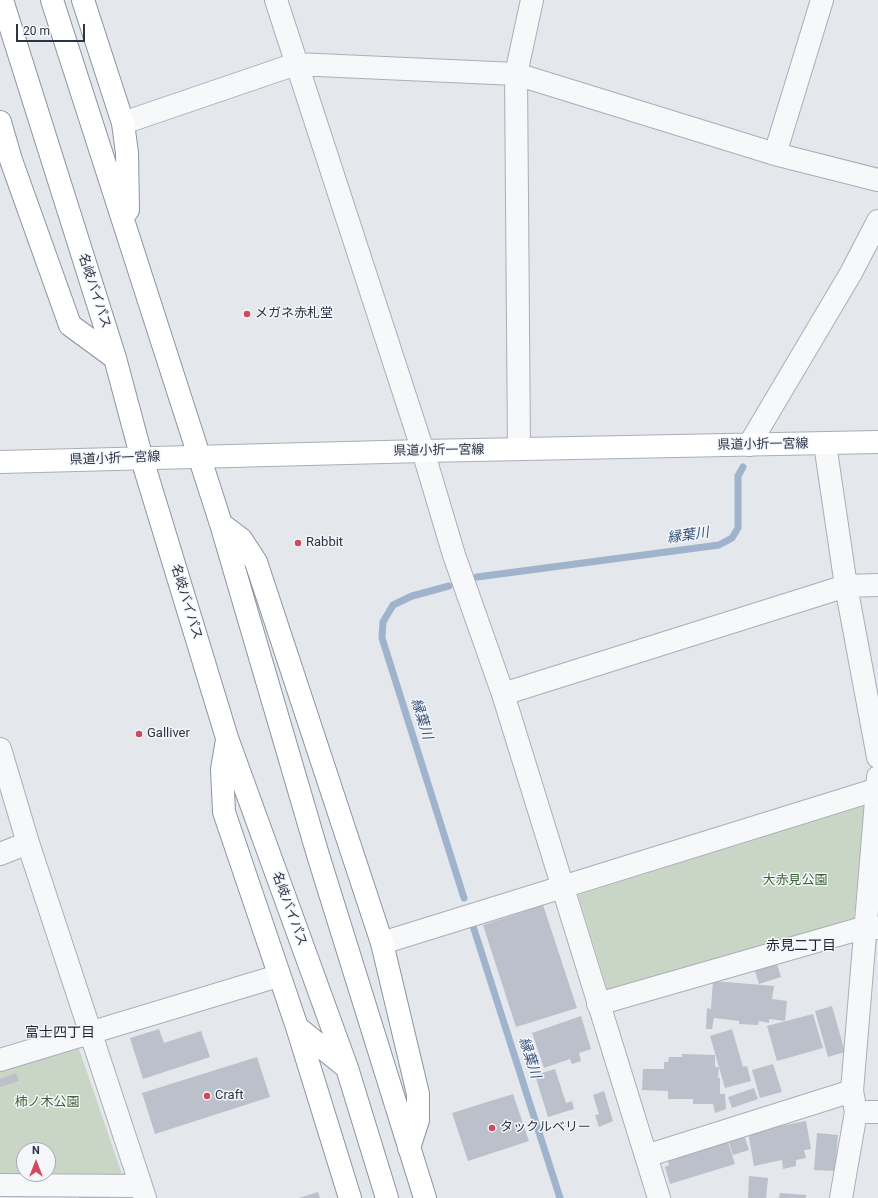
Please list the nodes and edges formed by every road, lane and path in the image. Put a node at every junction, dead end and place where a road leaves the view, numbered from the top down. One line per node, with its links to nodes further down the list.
1 (2, 0): 16 (main road, 名岐バイパス)
2 (52, 0): 15 (main road)
3 (83, 0): 10 (main road)
4 (276, 0): 7 (street)
5 (532, 0): 8 (street)
6 (822, 0): 11 (street)
7 (296, 64): 8 (street); 10 (street); 21 (street)
8 (516, 74): 11 (street); 20 (street)
9 (0, 122): 12 (main road)
10 (123, 123): 15 (main road)
11 (775, 154): 13 (street)
12 (6, 162): 16 (main road)
13 (878, 180)
14 (878, 220): 19 (street)
15 (129, 239): 22 (main road)
16 (115, 358): 23 (main road, 名岐バイパス)
17 (878, 442): 18 (main road, 県道小折一宮線)
18 (825, 444): 19 (main road, 県道小折一宮線); 27 (street)
19 (749, 446): 20 (main road, 県道小折一宮線)
20 (519, 449): 21 (main road, 県道小折一宮線)
21 (423, 451): 22 (main road, 県道小折一宮線); 28 (street)
22 (200, 457): 23 (main road, 県道小折一宮線); 25 (main road)
23 (142, 458): 24 (main road, 県道小折一宮線); 29 (main road, 名岐バイパス)
24 (0, 462)
25 (221, 524): 35 (main road); 37 (main road)
26 (878, 585): 27 (street)
27 (846, 586): 28 (street); 31 (street)
28 (503, 694): 36 (street)
29 (227, 738): 40 (main road); 45 (main road, 名岐バイパス)
30 (0, 749): 33 (street)
31 (878, 757)
32 (878, 785): 36 (street); 38 (street)
33 (28, 844): 34 (street); 43 (street)
34 (0, 854)
35 (318, 855): 37 (main road); 48 (main road)
36 (561, 887): 39 (street); 41 (street)
37 (363, 890): 39 (main road)
38 (872, 927): 41 (street); 46 (street)
39 (382, 943): 48 (main road)
40 (278, 976): 42 (main road); 43 (street)
41 (598, 1004): 49 (street)
42 (297, 1027): 45 (main road); 52 (main road)
43 (91, 1032): 44 (street); 51 (street)
44 (0, 1060)
45 (347, 1068): 53 (main road, 名岐バイパス)
46 (854, 1102): 47 (street); 49 (street); 56 (street)
47 (878, 1112)
48 (409, 1148): 54 (main road)
49 (646, 1156): 55 (street)
50 (0, 1185): 51 (street)
51 (143, 1192)
52 (350, 1198)
53 (387, 1198)
54 (425, 1198)
55 (659, 1198)
56 (841, 1198)

